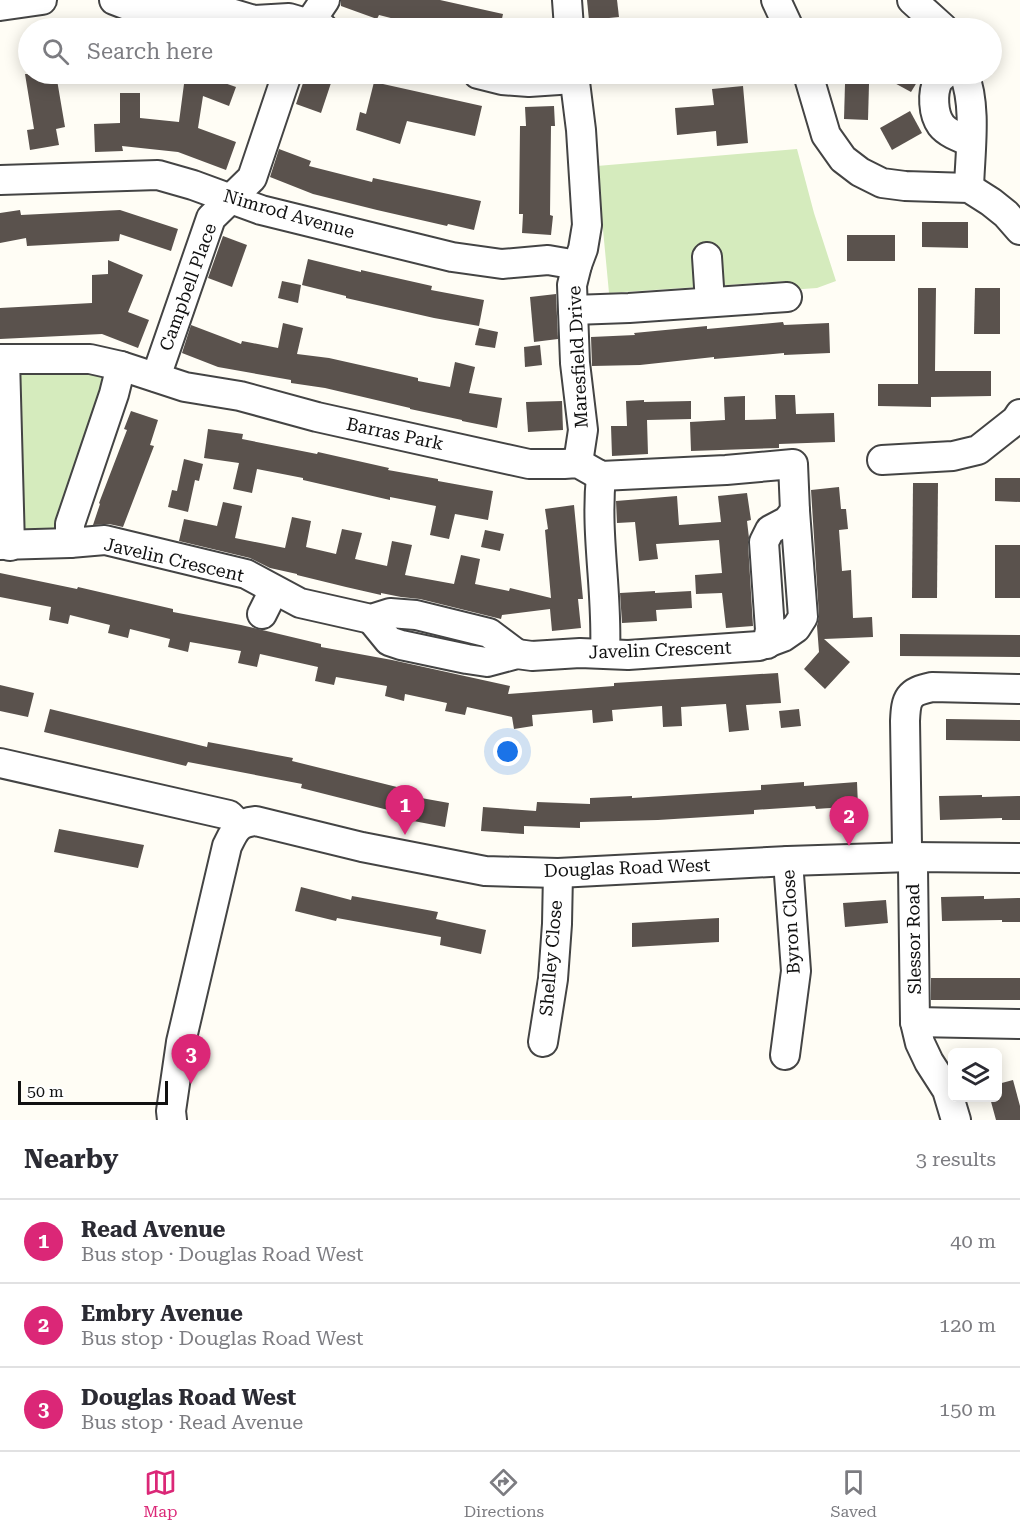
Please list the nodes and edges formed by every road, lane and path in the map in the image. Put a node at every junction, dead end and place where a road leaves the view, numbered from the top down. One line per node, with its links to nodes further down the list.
1 (42, 0): 7 (street)
2 (114, 0): 8 (street)
3 (325, 0): 9 (street)
4 (567, 0): 10 (street)
5 (776, 0): 11 (street)
6 (912, 0): 12 (street)
7 (0, 6)
8 (247, 18)
9 (302, 18)
10 (569, 18)
11 (784, 18)
12 (932, 18)
13 (284, 84): 21 (street, Campbell Place)
14 (575, 84): 24 (street, Maresfield Drive)
15 (811, 84): 20 (street)
16 (938, 84): 18 (street)
17 (968, 84): 18 (street)
18 (970, 142): 20 (street)
19 (1, 172): 21 (street, Nimrod Avenue)
20 (969, 188): 22 (street)
21 (230, 198): 24 (street, Nimrod Avenue); 30 (street, Campbell Place)
22 (1020, 230)
23 (707, 257): 26 (street)
24 (577, 265): 27 (street, Maresfield Drive)
25 (787, 297): 26 (street)
26 (710, 302): 27 (street)
27 (573, 310): 34 (street, Maresfield Drive)
28 (3, 359): 29 (street, Barras Park); 36 (street)
29 (121, 366): 30 (street, Barras Park); 35 (street)
30 (156, 377): 34 (street, Barras Park)
31 (1020, 414): 32 (street)
32 (882, 460)
33 (793, 464): 34 (street, Barras Park); 37 (street, Javelin Crescent)
34 (590, 469): 37 (street, Maresfield Drive)
35 (70, 543): 36 (street, Javelin Crescent); 37 (street, Javelin Crescent)
36 (5, 545)
37 (604, 653)
38 (1020, 688): 41 (street, Slessor Road)
39 (0, 763): 40 (street)
40 (239, 825): 44 (street, Douglas Road West); 49 (street)
41 (911, 857): 42 (street, Douglas Road West); 43 (street, Douglas Road West); 45 (street, Slessor Road)
42 (1020, 858)
43 (788, 861): 44 (street, Douglas Road West); 48 (street, Byron Close)
44 (558, 873): 47 (street, Shelley Close)
45 (915, 1022): 46 (street); 50 (street, Slessor Road)
46 (1020, 1024)
47 (543, 1042)
48 (784, 1055)
49 (172, 1120)
50 (956, 1120)

